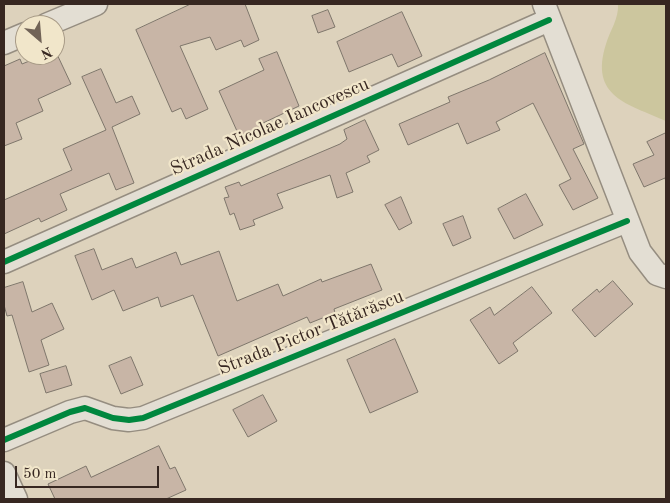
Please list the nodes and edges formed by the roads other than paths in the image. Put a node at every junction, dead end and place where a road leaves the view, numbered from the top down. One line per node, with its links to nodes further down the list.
1 (96, 4): 3 (street)
2 (546, 12): 4 (street); 5 (street, Strada Nicolae Iancovescu)
3 (65, 17)
4 (626, 220): 6 (street); 7 (street, Strada Pictor Tătărăscu)
5 (4, 262)
6 (666, 277)
7 (4, 440)
8 (4, 473): 9 (street)
9 (16, 499)

